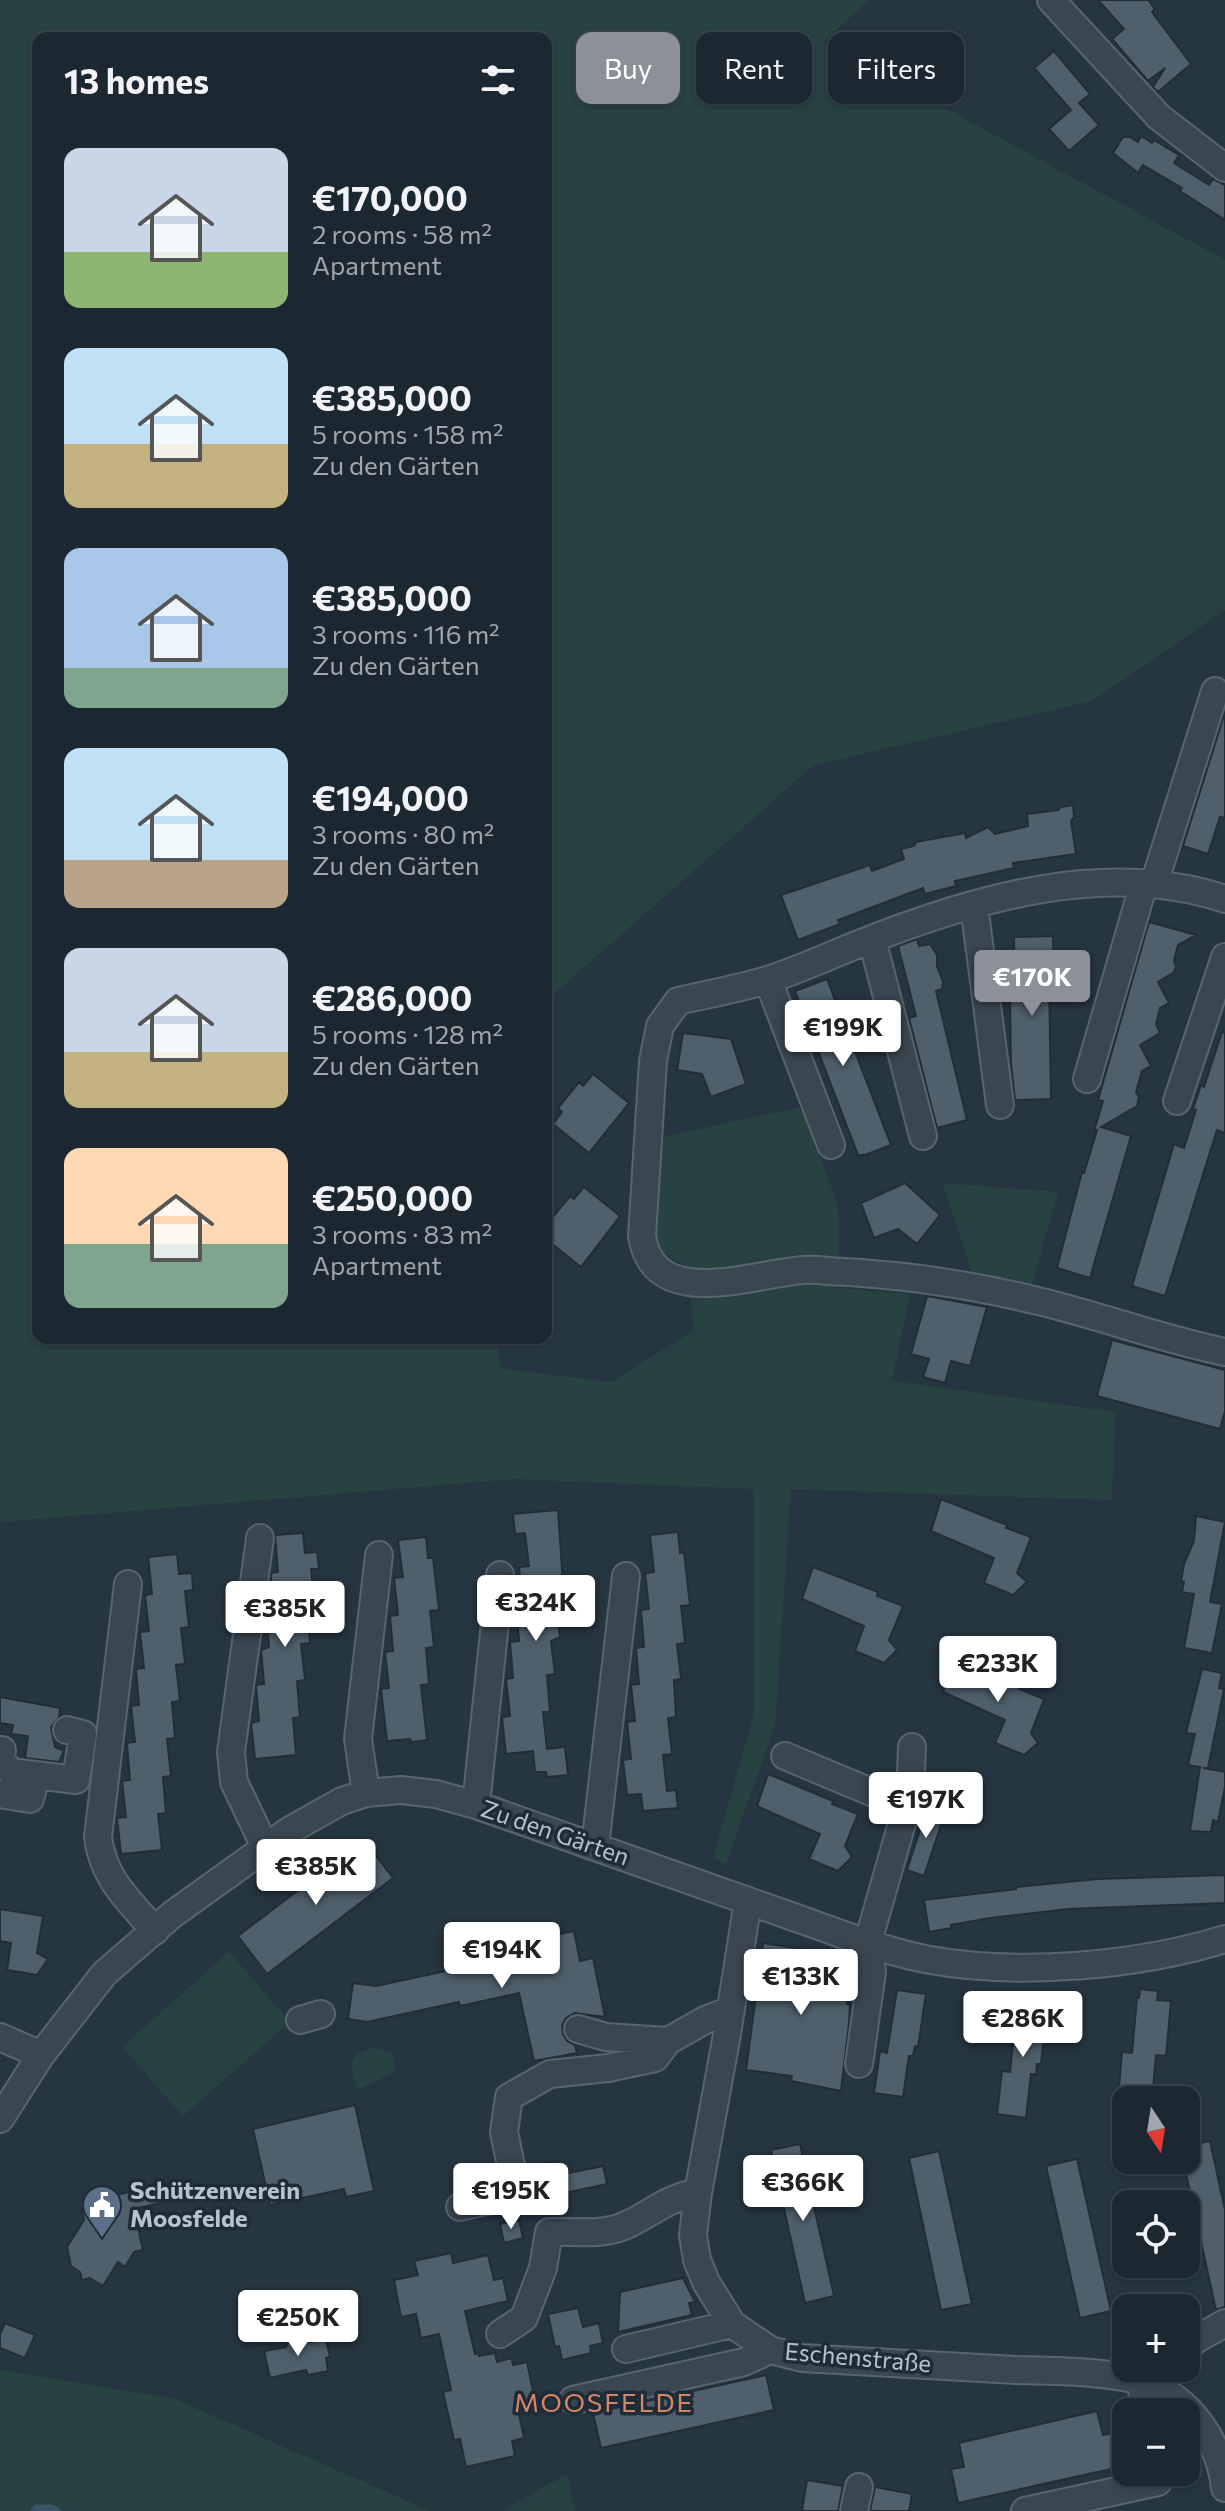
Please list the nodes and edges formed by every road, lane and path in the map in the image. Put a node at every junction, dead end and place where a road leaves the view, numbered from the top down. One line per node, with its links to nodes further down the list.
1 (1051, 0): 2 (street)
2 (1225, 168)
3 (1215, 691): 4 (street)
4 (1149, 884): 5 (street); 6 (street); 10 (street)
5 (1225, 899)
6 (974, 905): 7 (street); 12 (street)
7 (872, 939): 9 (street); 13 (street)
8 (1225, 957): 11 (street)
9 (768, 980): 14 (street); 15 (street)
10 (1087, 1079)
11 (1177, 1101)
12 (1000, 1105)
13 (923, 1136)
14 (831, 1145)
15 (1225, 1352)
16 (260, 1538): 30 (street)
17 (379, 1555): 26 (street)
18 (500, 1575): 28 (street)
19 (626, 1576): 31 (street)
20 (128, 1584): 33 (street)
21 (67, 1730): 25 (street)
22 (912, 1747): 29 (street)
23 (0, 1751): 25 (street)
24 (785, 1756): 29 (street)
25 (36, 1776): 27 (street)
26 (366, 1793): 28 (street, Zu den Gärten); 30 (street, Zu den Gärten)
27 (0, 1794)
28 (476, 1805): 31 (street, Zu den Gärten)
29 (907, 1807): 35 (street)
30 (265, 1847): 33 (street, Zu den Gärten)
31 (595, 1847): 32 (street, Zu den Gärten)
32 (748, 1901): 35 (street, Zu den Gärten); 36 (street, Eschenstraße)
33 (155, 1931): 40 (street, Zu den Gärten)
34 (1225, 1939): 35 (street, Zu den Gärten)
35 (868, 1942): 41 (street)
36 (731, 2010): 39 (street); 43 (street, Eschenstraße)
37 (578, 2029): 39 (street)
38 (0, 2037): 40 (street)
39 (668, 2041): 44 (street)
40 (41, 2055): 42 (street, Zu den Gärten)
41 (859, 2064)
42 (0, 2119)
43 (698, 2193): 46 (street, Eschenstraße); 47 (street)
44 (460, 2207)
45 (1225, 2323): 48 (street)
46 (732, 2324): 49 (street); 50 (street, Eschenstraße)
47 (500, 2334)
48 (1200, 2337)
49 (626, 2349)
50 (770, 2350): 51 (street, Eschenstraße); 53 (street)
51 (1112, 2376)
52 (1160, 2382): 55 (street)
53 (573, 2400)
54 (1140, 2486): 56 (street)
55 (1225, 2488)
56 (1025, 2511)

